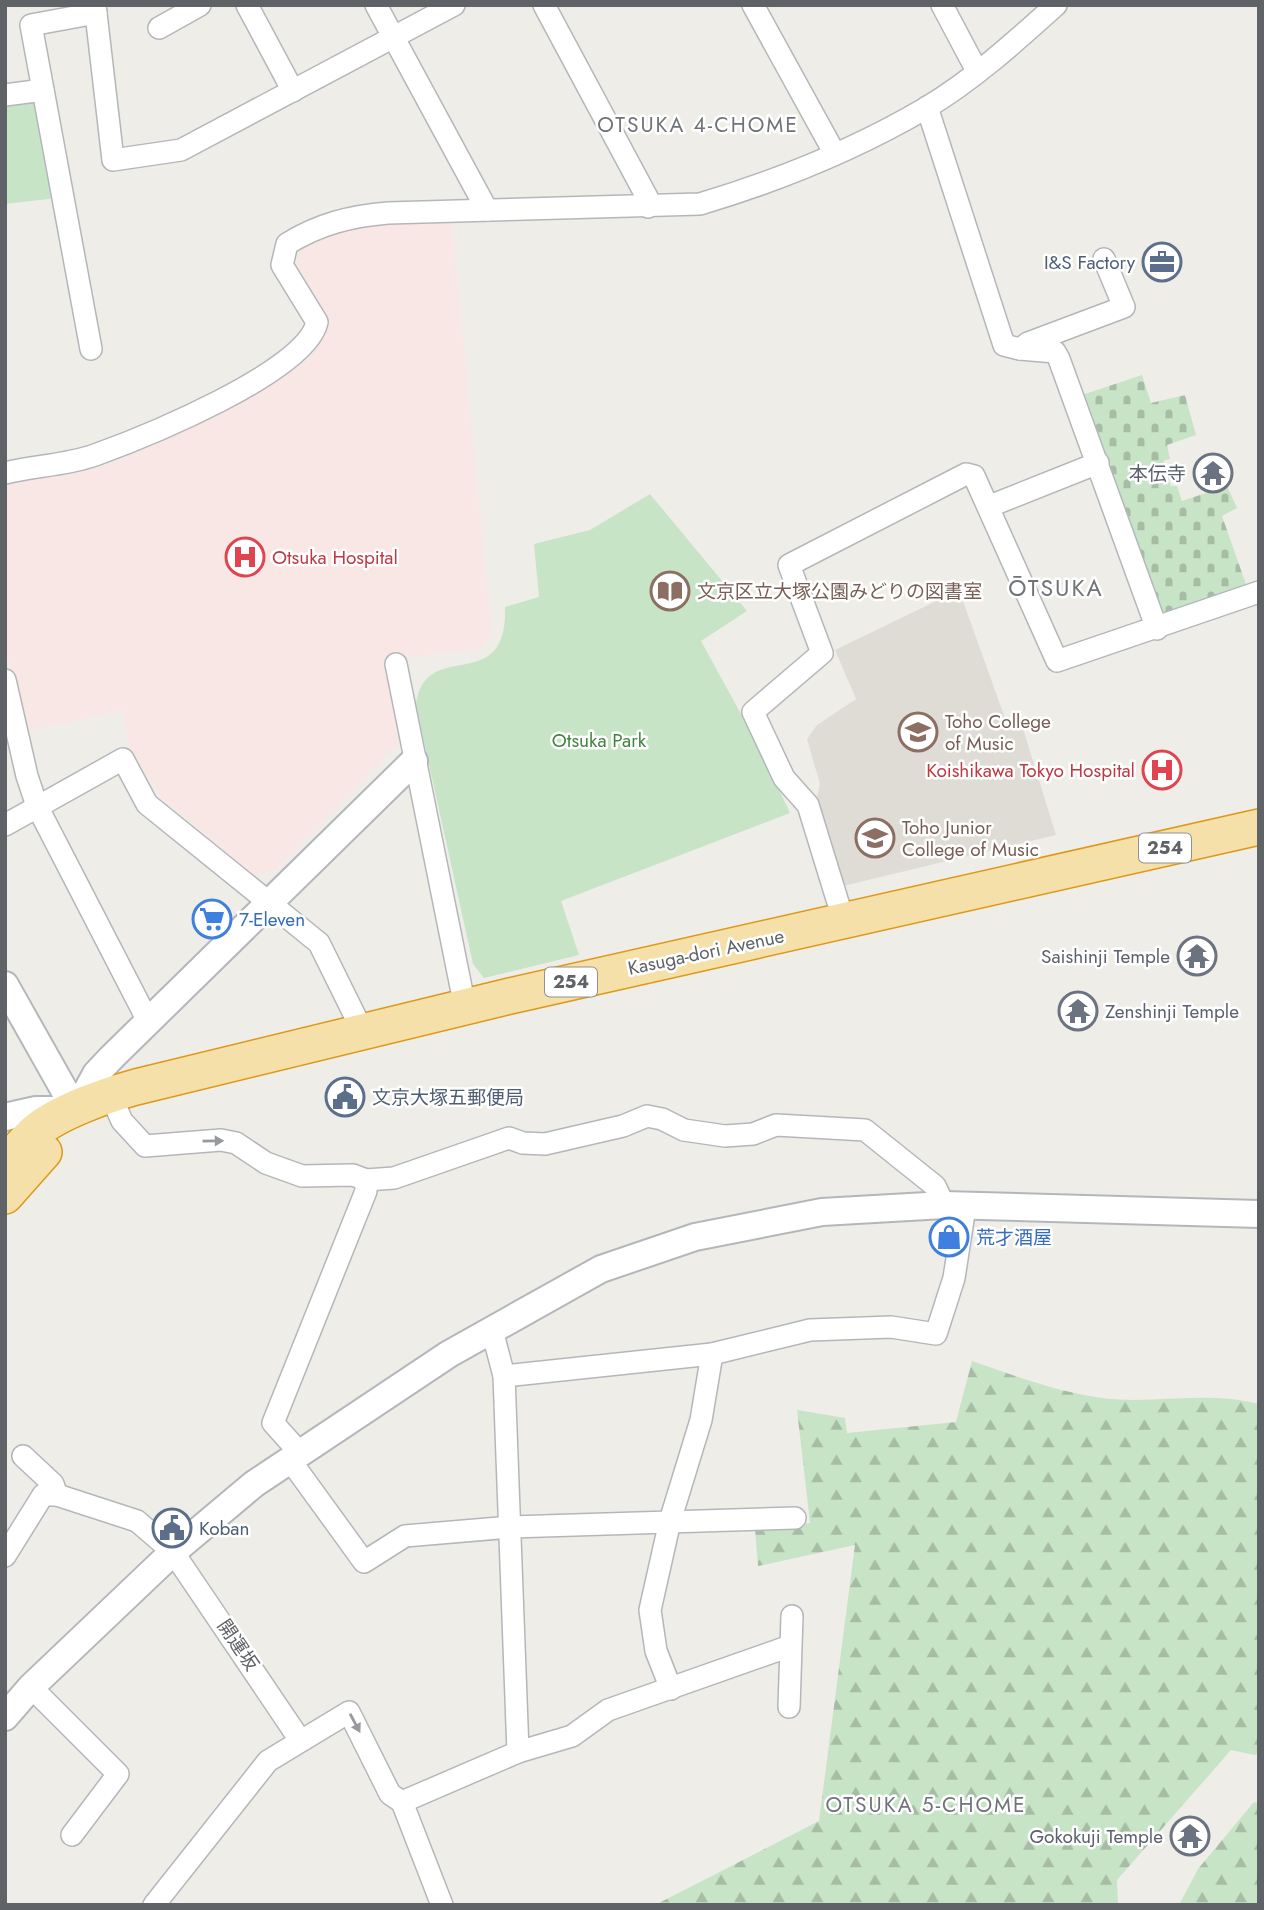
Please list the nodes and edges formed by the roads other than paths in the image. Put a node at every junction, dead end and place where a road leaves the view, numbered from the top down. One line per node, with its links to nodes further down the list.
1 (200, 5): 10 (street)
2 (247, 5): 14 (street)
3 (376, 5): 11 (street)
4 (454, 5): 11 (street)
5 (544, 5): 18 (street)
6 (753, 5): 17 (street)
7 (942, 5): 12 (street)
8 (1056, 5): 12 (street)
9 (96, 9): 13 (street); 14 (street)
10 (159, 28)
11 (394, 38): 14 (street); 19 (street)
12 (977, 71): 16 (street)
13 (43, 90): 15 (street); 21 (street)
14 (293, 91)
15 (5, 95)
16 (927, 107): 17 (street); 22 (street)
17 (835, 153): 18 (street)
18 (648, 207): 19 (street)
19 (487, 210): 24 (street)
20 (1104, 259): 22 (street)
21 (91, 349)
22 (1020, 349): 23 (street)
23 (1098, 463): 25 (street); 27 (street)
24 (5, 473)
25 (990, 506): 27 (street); 35 (street)
26 (1259, 592): 27 (street)
27 (1157, 629)
28 (396, 664): 30 (street)
29 (5, 680): 31 (street)
30 (414, 761): 34 (street); 37 (street)
31 (37, 806): 32 (street); 34 (street); 38 (street)
32 (5, 825)
33 (1259, 827): 35 (highway, Kasuga-dori Avenue / 254)
34 (271, 902): 38 (street); 39 (street)
35 (844, 922): 37 (highway, Kasuga-dori Avenue / 254)
36 (5, 985): 41 (street)
37 (465, 1007): 39 (highway, Kasuga-dori Avenue / 254)
38 (148, 1021): 41 (street)
39 (363, 1032): 40 (highway, Kasuga-dori Avenue / 254)
40 (110, 1094): 41 (highway, Kasuga-dori Avenue / 254); 44 (street, one-way to 44)
41 (76, 1111): 42 (street); 43 (highway, Kasuga-dori Avenue / 254); 45 (highway, Kasuga-dori Avenue / 254)
42 (5, 1117)
43 (5, 1164)
44 (366, 1180): 46 (street); 52 (street)
45 (5, 1196)
46 (955, 1206): 47 (street); 48 (street); 49 (street)
47 (1259, 1214)
48 (492, 1330): 50 (street); 52 (street)
49 (712, 1354): 50 (street); 55 (street)
50 (505, 1377): 56 (street)
51 (23, 1456): 53 (street)
52 (295, 1456): 56 (street); 57 (street)
53 (57, 1495): 57 (street, 開運坂); 58 (street)
54 (795, 1518): 55 (street)
55 (670, 1521): 56 (street); 62 (street)
56 (512, 1527): 66 (street)
57 (173, 1552): 61 (street); 65 (street, 開運坂)
58 (5, 1556)
59 (792, 1616): 60 (street)
60 (790, 1647): 62 (street); 63 (street)
61 (31, 1687): 64 (street); 68 (street)
62 (671, 1689): 66 (street)
63 (789, 1707)
64 (5, 1717)
65 (300, 1740): 67 (street, one-way to 67); 69 (street)
66 (518, 1752): 67 (street)
67 (402, 1802): 70 (street)
68 (72, 1835)
69 (154, 1905)
70 (442, 1905)

